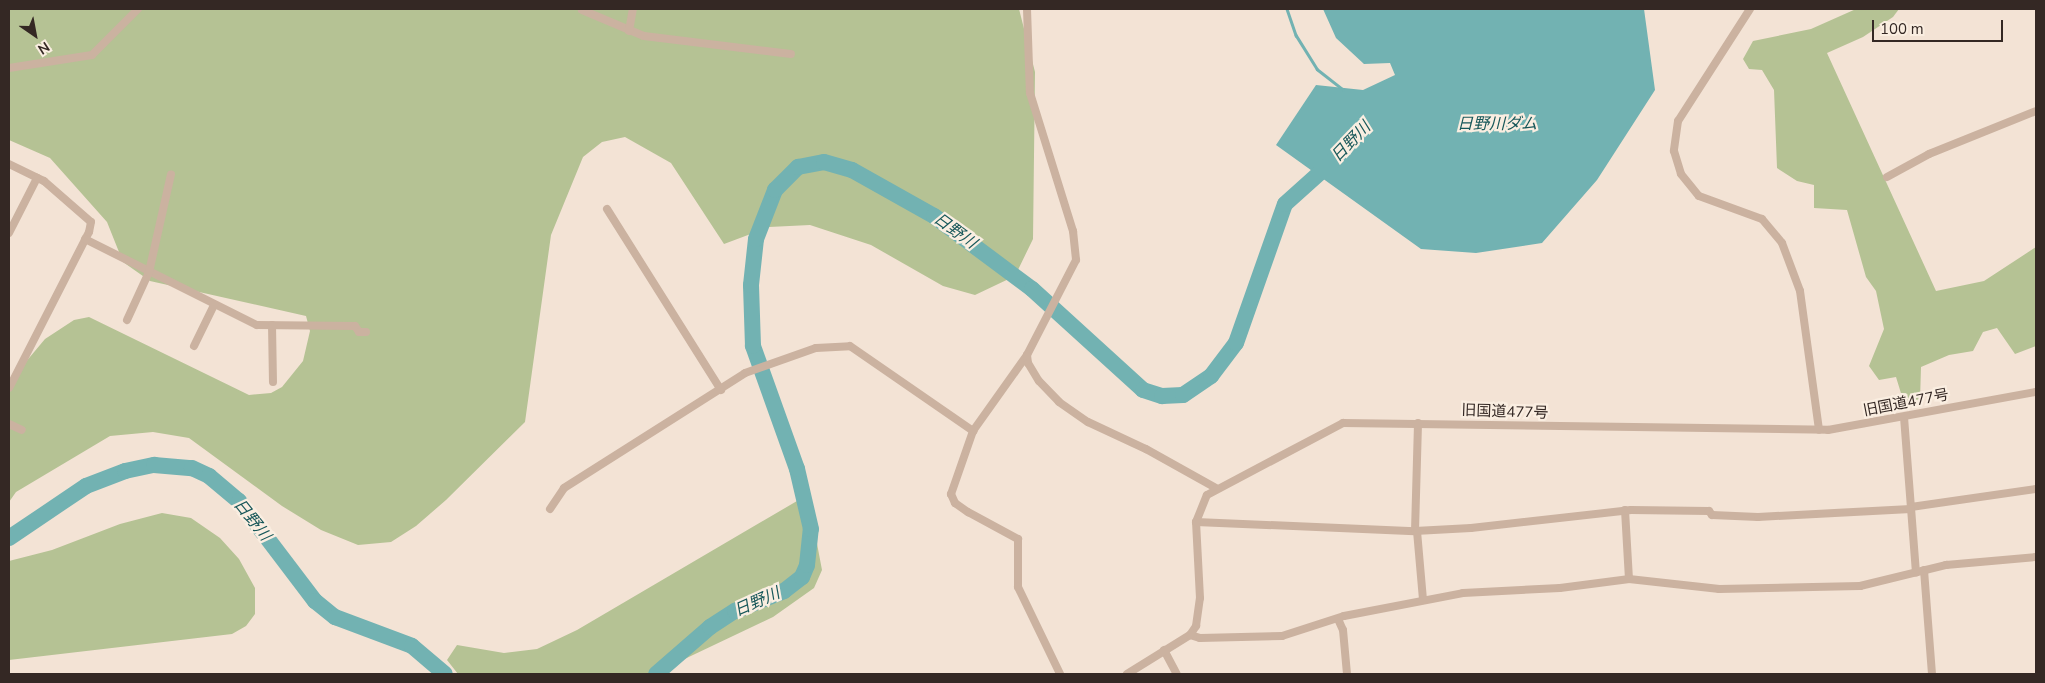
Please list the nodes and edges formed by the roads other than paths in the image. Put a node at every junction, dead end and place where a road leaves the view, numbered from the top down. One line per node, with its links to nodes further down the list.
1 (138, 9): 8 (street)
2 (633, 9): 6 (street)
3 (1027, 9): 23 (street)
4 (1750, 9): 32 (street)
5 (582, 10): 6 (street)
6 (628, 31): 7 (street)
7 (791, 54)
8 (9, 68)
9 (2036, 111): 12 (street)
10 (9, 164): 13 (street)
11 (171, 174): 17 (street)
12 (1887, 177)
13 (37, 178): 15 (street); 16 (street)
14 (607, 209): 26 (street)
15 (9, 233)
16 (85, 239): 17 (street); 25 (street)
17 (149, 272): 18 (street); 19 (street)
18 (214, 305): 20 (street); 22 (street)
19 (127, 320)
20 (272, 325): 21 (street); 24 (street)
21 (366, 332)
22 (194, 346)
23 (1027, 355): 33 (street); 34 (street)
24 (273, 382)
25 (9, 388)
26 (721, 390): 33 (street); 37 (street)
27 (2036, 392): 28 (street, 旧国道477号)
28 (1904, 417): 32 (street, 旧国道477号); 36 (street)
29 (1418, 423): 32 (street, 旧国道477号); 34 (street, 旧国道477号); 40 (street)
30 (9, 424): 31 (street)
31 (22, 430)
32 (1819, 430)
33 (973, 431): 48 (street)
34 (1216, 488): 39 (street, 旧国道477号)
35 (2036, 489): 36 (street)
36 (1911, 508): 38 (street); 42 (street)
37 (550, 509)
38 (1625, 510): 40 (street); 43 (street)
39 (1196, 522): 40 (street); 46 (street, 旧国道477号)
40 (1416, 531): 44 (street)
41 (2036, 557): 42 (street)
42 (1920, 571): 43 (street); 52 (street)
43 (1629, 580): 44 (street)
44 (1423, 600): 45 (street)
45 (1338, 619): 46 (street); 51 (street)
46 (1190, 634): 47 (street)
47 (1164, 650): 49 (street); 50 (street)
48 (1060, 674)
49 (1127, 674)
50 (1177, 674)
51 (1347, 674)
52 (1932, 674)

